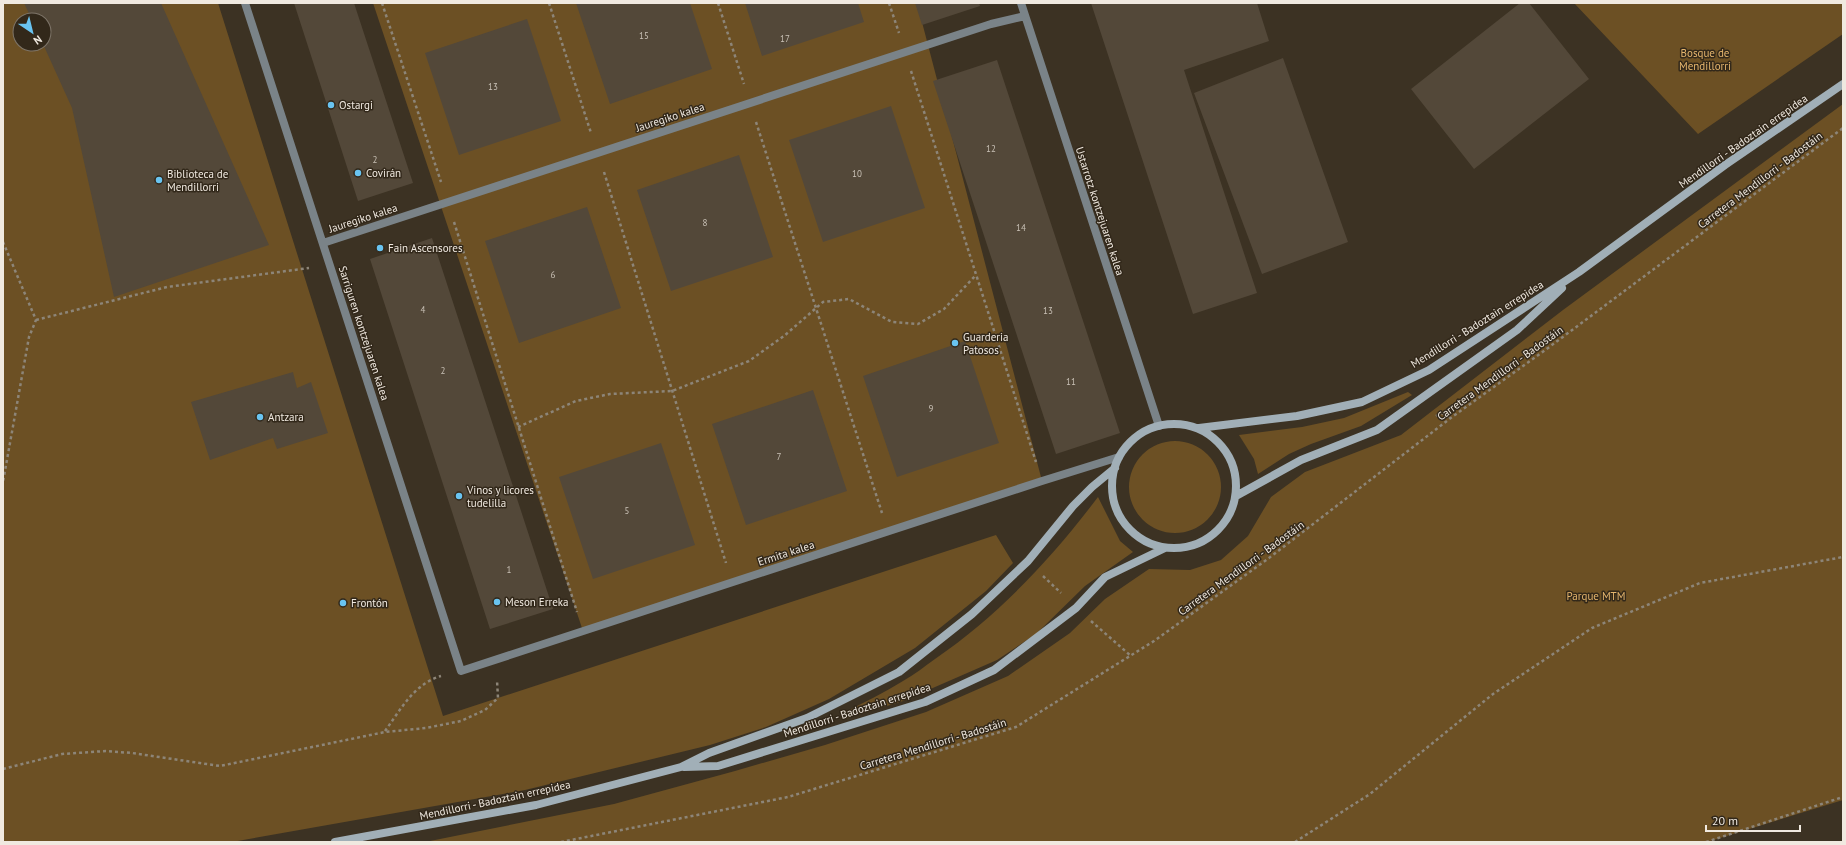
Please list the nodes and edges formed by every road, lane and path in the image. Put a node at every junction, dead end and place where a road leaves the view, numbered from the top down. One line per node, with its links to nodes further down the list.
1 (245, 3): 15 (street, Sarriguren kontzejuaren kalea)
2 (382, 3): 13 (path)
3 (550, 3): 12 (path)
4 (718, 3): 10 (path)
5 (889, 3): 8 (path)
6 (1021, 3): 7 (street, Ustarrotz kontzejuaren kalea)
7 (1025, 16): 8 (street, Jauregiko kalea); 22 (street, Ustarrotz kontzejuaren kalea)
8 (905, 52): 10 (street, Jauregiko kalea); 18 (path)
9 (1843, 84): 17 (street, Mendillorri - Badoztain errepidea)
10 (750, 103): 12 (street, Jauregiko kalea); 19 (path)
11 (1843, 128): 37 (path, Carretera Mendillorri - Badostáin)
12 (598, 153): 13 (street, Jauregiko kalea); 21 (path)
13 (448, 202): 15 (street, Jauregiko kalea); 23 (path)
14 (3, 242): 20 (path)
15 (323, 242): 16 (street, Sarriguren kontzejuaren kalea)
16 (331, 267): 20 (path); 39 (street, Sarriguren kontzejuaren kalea)
17 (1579, 272): 24 (street, Mendillorri - Badoztain errepidea); 29 (street, Mendillorri - Badoztain errepidea)
18 (976, 275): 19 (path); 27 (path)
19 (816, 307): 21 (path); 30 (path)
20 (36, 320): 28 (path)
21 (672, 391): 23 (path); 34 (path)
22 (1158, 426): 24 (street); 25 (street)
23 (518, 427): 36 (path)
24 (1199, 428): 29 (street)
25 (1119, 457): 26 (street); 27 (street, Ermita kalea)
26 (1115, 468): 31 (street); 33 (street, Mendillorri - Badoztain errepidea)
27 (1042, 481): 30 (street, Ermita kalea)
28 (3, 482)
29 (1236, 496): 31 (street)
30 (888, 531): 34 (street, Ermita kalea)
31 (1165, 548): 35 (street, Mendillorri - Badoztain errepidea)
32 (1843, 557): 46 (path)
33 (1028, 561): 35 (path); 41 (street, Mendillorri - Badoztain errepidea)
34 (732, 582): 36 (street, Ermita kalea)
35 (1076, 608): 37 (path); 41 (street, Mendillorri - Badoztain errepidea)
36 (583, 631): 38 (street, Ermita kalea)
37 (1131, 656): 45 (path, Carretera Mendillorri - Badostáin)
38 (496, 660): 39 (street, Ermita kalea); 40 (path)
39 (460, 671): 40 (path)
40 (385, 732): 42 (path)
41 (681, 767): 44 (street, Mendillorri - Badoztain errepidea)
42 (3, 769)
43 (1843, 797): 47 (path)
44 (335, 842)
45 (561, 842)
46 (1295, 842)
47 (1706, 842)

